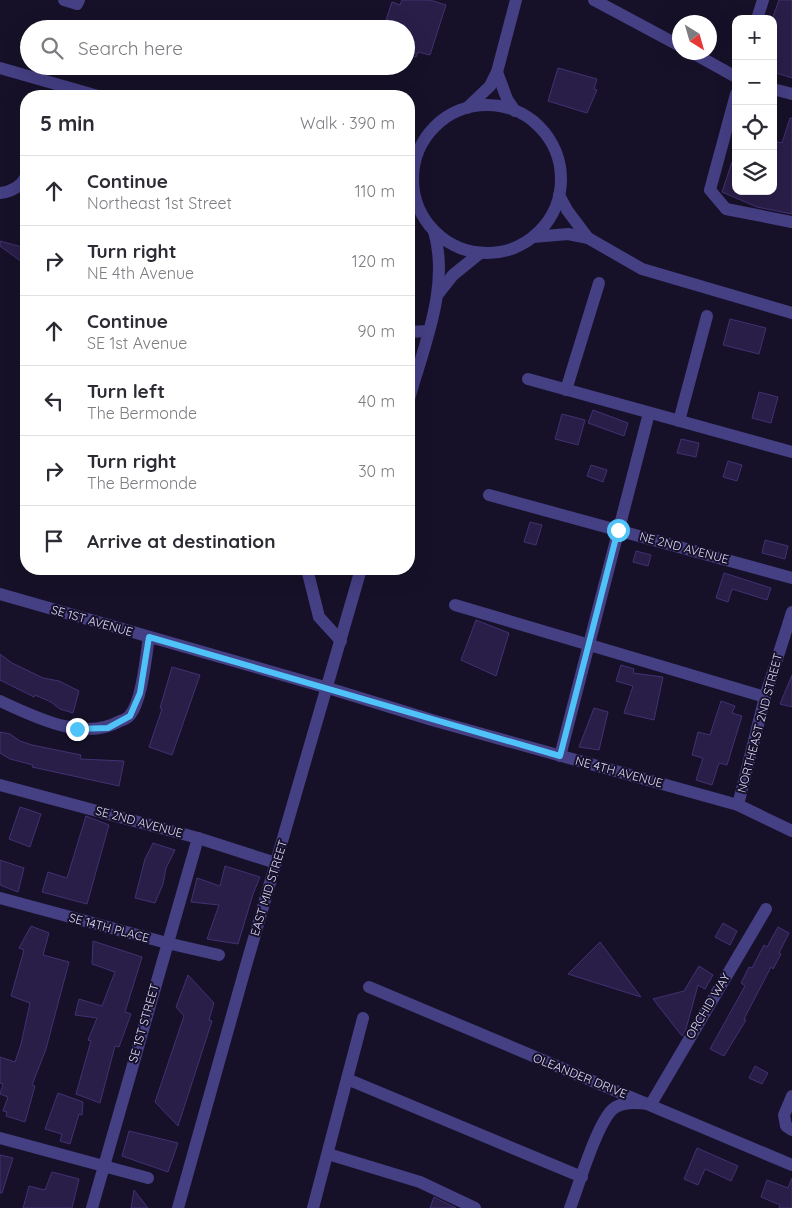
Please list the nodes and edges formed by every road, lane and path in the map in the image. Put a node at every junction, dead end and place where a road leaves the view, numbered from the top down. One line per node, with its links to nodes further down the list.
1 (64, 0): 2 (street)
2 (79, 0)
3 (516, 0): 10 (street)
4 (594, 0): 7 (street)
5 (763, 0): 6 (street)
6 (758, 15)
7 (672, 42)
8 (705, 60): 13 (street)
9 (0, 68): 11 (street)
10 (497, 72): 20 (street); 21 (street)
11 (20, 74)
12 (25, 75): 14 (street)
13 (732, 75)
14 (54, 83): 15 (street); 16 (street)
15 (52, 90)
16 (78, 90)
17 (777, 90): 18 (street)
18 (792, 94)
19 (733, 105): 27 (street)
20 (467, 108): 21 (street); 22 (street)
21 (515, 111): 25 (street)
22 (415, 158)
23 (20, 184): 24 (street)
24 (0, 193)
25 (560, 195): 29 (street); 30 (street)
26 (415, 205): 28 (street)
27 (792, 222)
28 (434, 231): 31 (street); 33 (street)
29 (534, 237): 30 (street); 31 (street)
30 (588, 238): 34 (street)
31 (480, 253): 33 (street)
32 (599, 283): 40 (street)
33 (438, 294): 36 (street)
34 (792, 313)
35 (707, 316): 42 (street)
36 (428, 331): 37 (street); 38 (street)
37 (415, 332)
38 (415, 378)
39 (528, 379): 40 (street)
40 (566, 390): 41 (street)
41 (649, 413): 42 (street); 45 (street)
42 (679, 422): 43 (street)
43 (792, 452)
44 (489, 495): 45 (street, NE 2ND AVENUE)
45 (618, 530): 48 (street, NE 2ND AVENUE); 54 (street)
46 (308, 575): 53 (street)
47 (359, 575): 53 (street, EAST MID STREET)
48 (792, 578)
49 (0, 594): 52 (street, SE 1ST AVENUE)
50 (455, 605): 54 (street)
51 (792, 612): 56 (street, NORTHEAST 2ND STREET)
52 (149, 637): 55 (street, SE 1ST AVENUE); 57 (street)
53 (341, 641): 55 (street, EAST MID STREET)
54 (588, 644): 56 (street); 58 (street)
55 (328, 688): 58 (street, NE 4TH AVENUE); 63 (street, EAST MID STREET)
56 (765, 697): 60 (street, NORTHEAST 2ND STREET)
57 (0, 701)
58 (560, 756): 60 (street, NE 4TH AVENUE)
59 (0, 785): 62 (street, SE 2ND AVENUE)
60 (738, 805): 61 (street, NE 4TH AVENUE)
61 (792, 831)
62 (198, 838): 63 (street, SE 2ND AVENUE); 66 (street, SE 1ST STREET)
63 (276, 863): 81 (street, EAST MID STREET)
64 (0, 898): 66 (street, SE 14TH PLACE)
65 (766, 909): 72 (street, ORCHID WAY)
66 (167, 943): 67 (street, SE 14TH PLACE); 77 (street, SE 1ST STREET)
67 (219, 955)
68 (369, 986): 72 (street, OLEANDER DRIVE)
69 (363, 1018): 70 (street)
70 (347, 1079): 75 (street); 78 (street)
71 (792, 1096): 73 (street)
72 (651, 1104): 76 (street, OLEANDER DRIVE); 78 (street)
73 (792, 1130)
74 (0, 1138): 77 (street)
75 (328, 1154): 82 (street); 83 (street)
76 (792, 1165)
77 (104, 1168): 79 (street); 80 (street, SE 1ST STREET)
78 (582, 1177): 84 (street)
79 (148, 1178)
80 (92, 1208)
81 (178, 1208)
82 (313, 1208)
83 (475, 1208)
84 (570, 1208)

